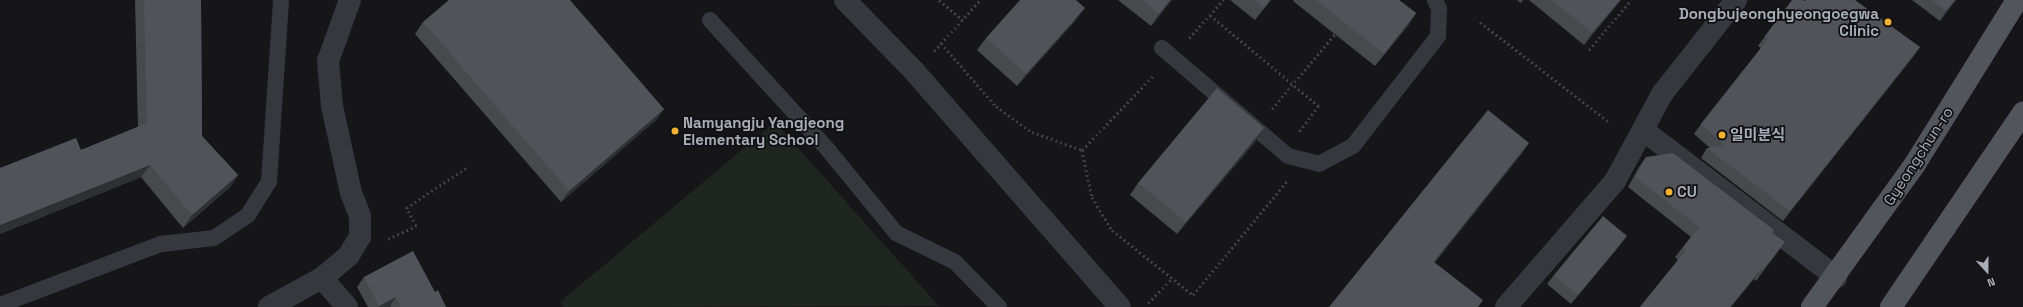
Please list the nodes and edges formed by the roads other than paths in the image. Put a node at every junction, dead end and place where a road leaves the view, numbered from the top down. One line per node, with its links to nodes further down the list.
1 (282, 0): 14 (lane)
2 (350, 0): 12 (street)
3 (845, 0): 18 (street)
4 (1435, 0): 8 (lane)
5 (1736, 0): 10 (street)
6 (2018, 0): 11 (main road, Gyeongchun-ro)
7 (710, 20): 17 (lane)
8 (1162, 48)
9 (2023, 113): 20 (main road)
10 (1643, 130): 11 (street); 13 (street)
11 (1836, 276): 19 (main road, Gyeongchun-ro)
12 (322, 278): 15 (street); 16 (street)
13 (1513, 304)
14 (0, 305)
15 (269, 307)
16 (347, 307)
17 (999, 307)
18 (1120, 307)
19 (1812, 307)
20 (1891, 307)

